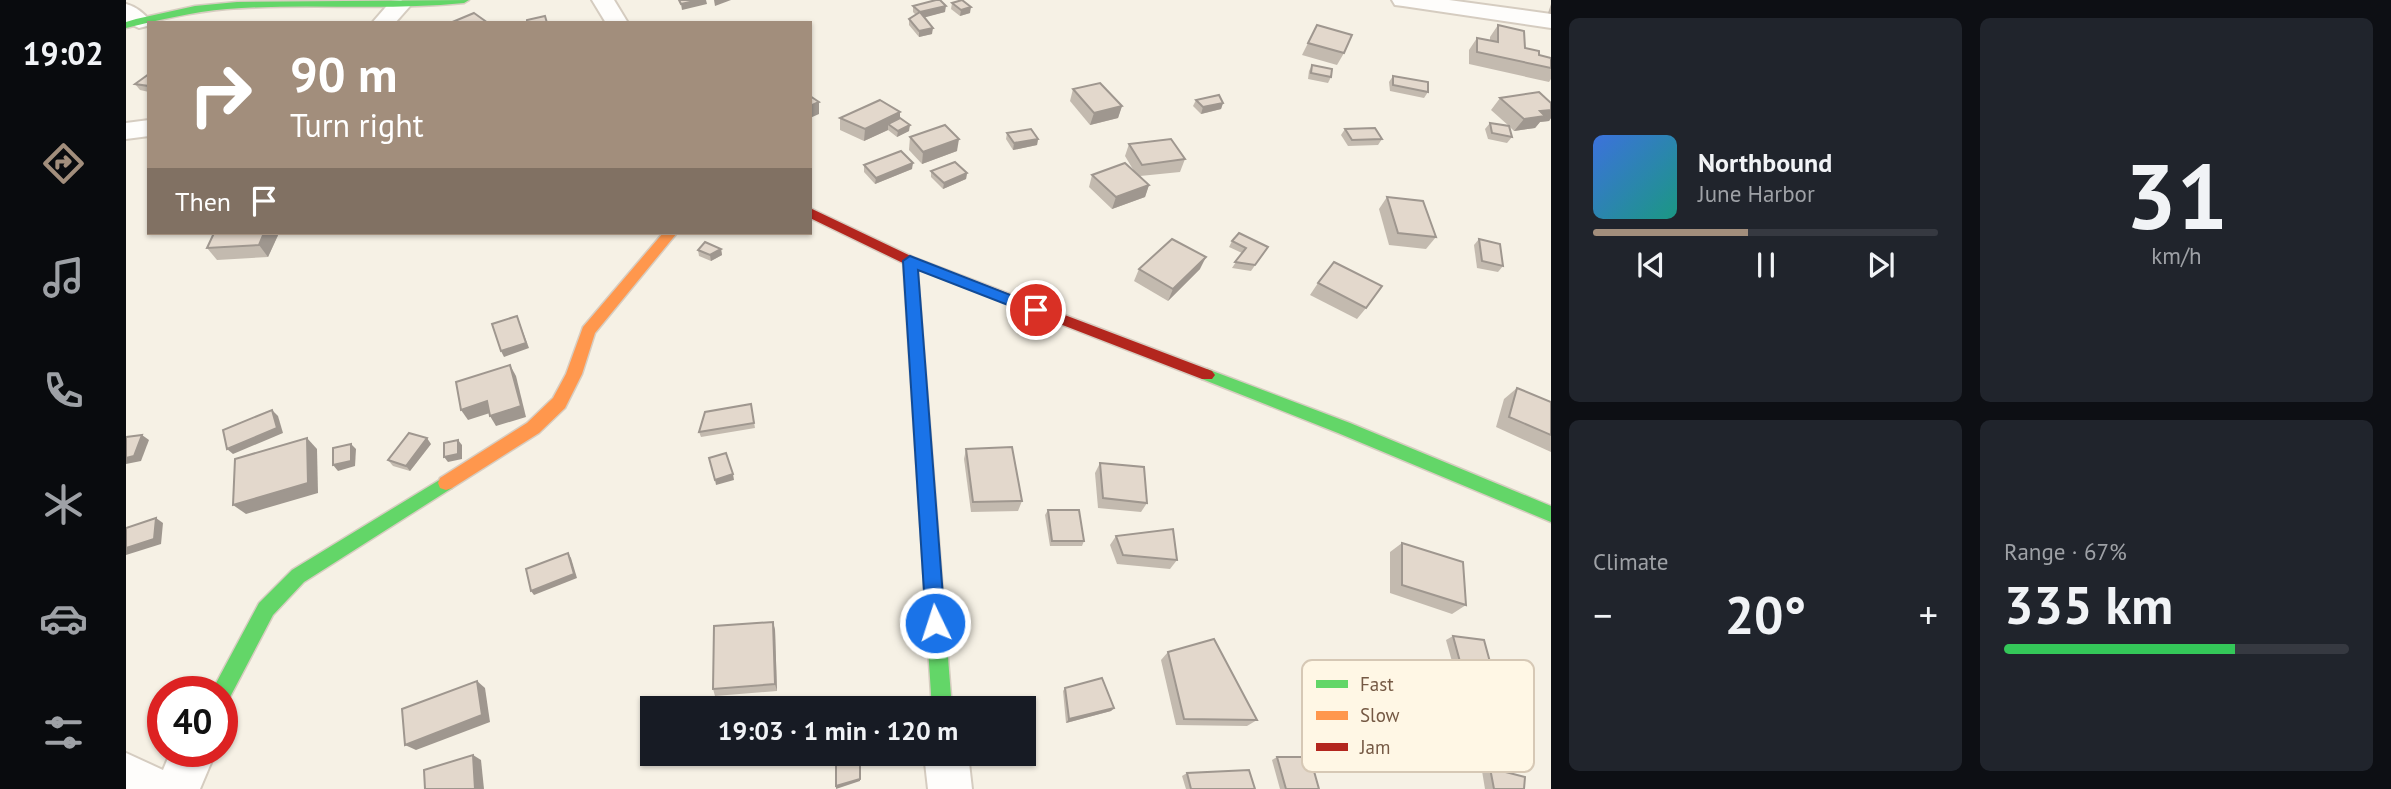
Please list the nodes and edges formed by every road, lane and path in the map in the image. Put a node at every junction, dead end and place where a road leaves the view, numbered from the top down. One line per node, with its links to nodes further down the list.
1 (464, 0): 5 (street)
2 (603, 0): 8 (street)
3 (1402, 0): 9 (street)
4 (201, 5): 5 (street); 6 (street)
5 (399, 6): 7 (street)
6 (130, 19)
7 (385, 21)
8 (616, 21)
9 (1551, 22)
10 (147, 128): 11 (street)
11 (126, 131)
12 (812, 213): 14 (street)
13 (668, 235): 16 (street)
14 (910, 261): 15 (street); 17 (street)
15 (1551, 513)
16 (230, 676)
17 (941, 696)
18 (947, 766): 23 (street)
19 (187, 767): 22 (street)
20 (126, 775): 21 (street)
21 (153, 789)
22 (177, 789)
23 (950, 789)

